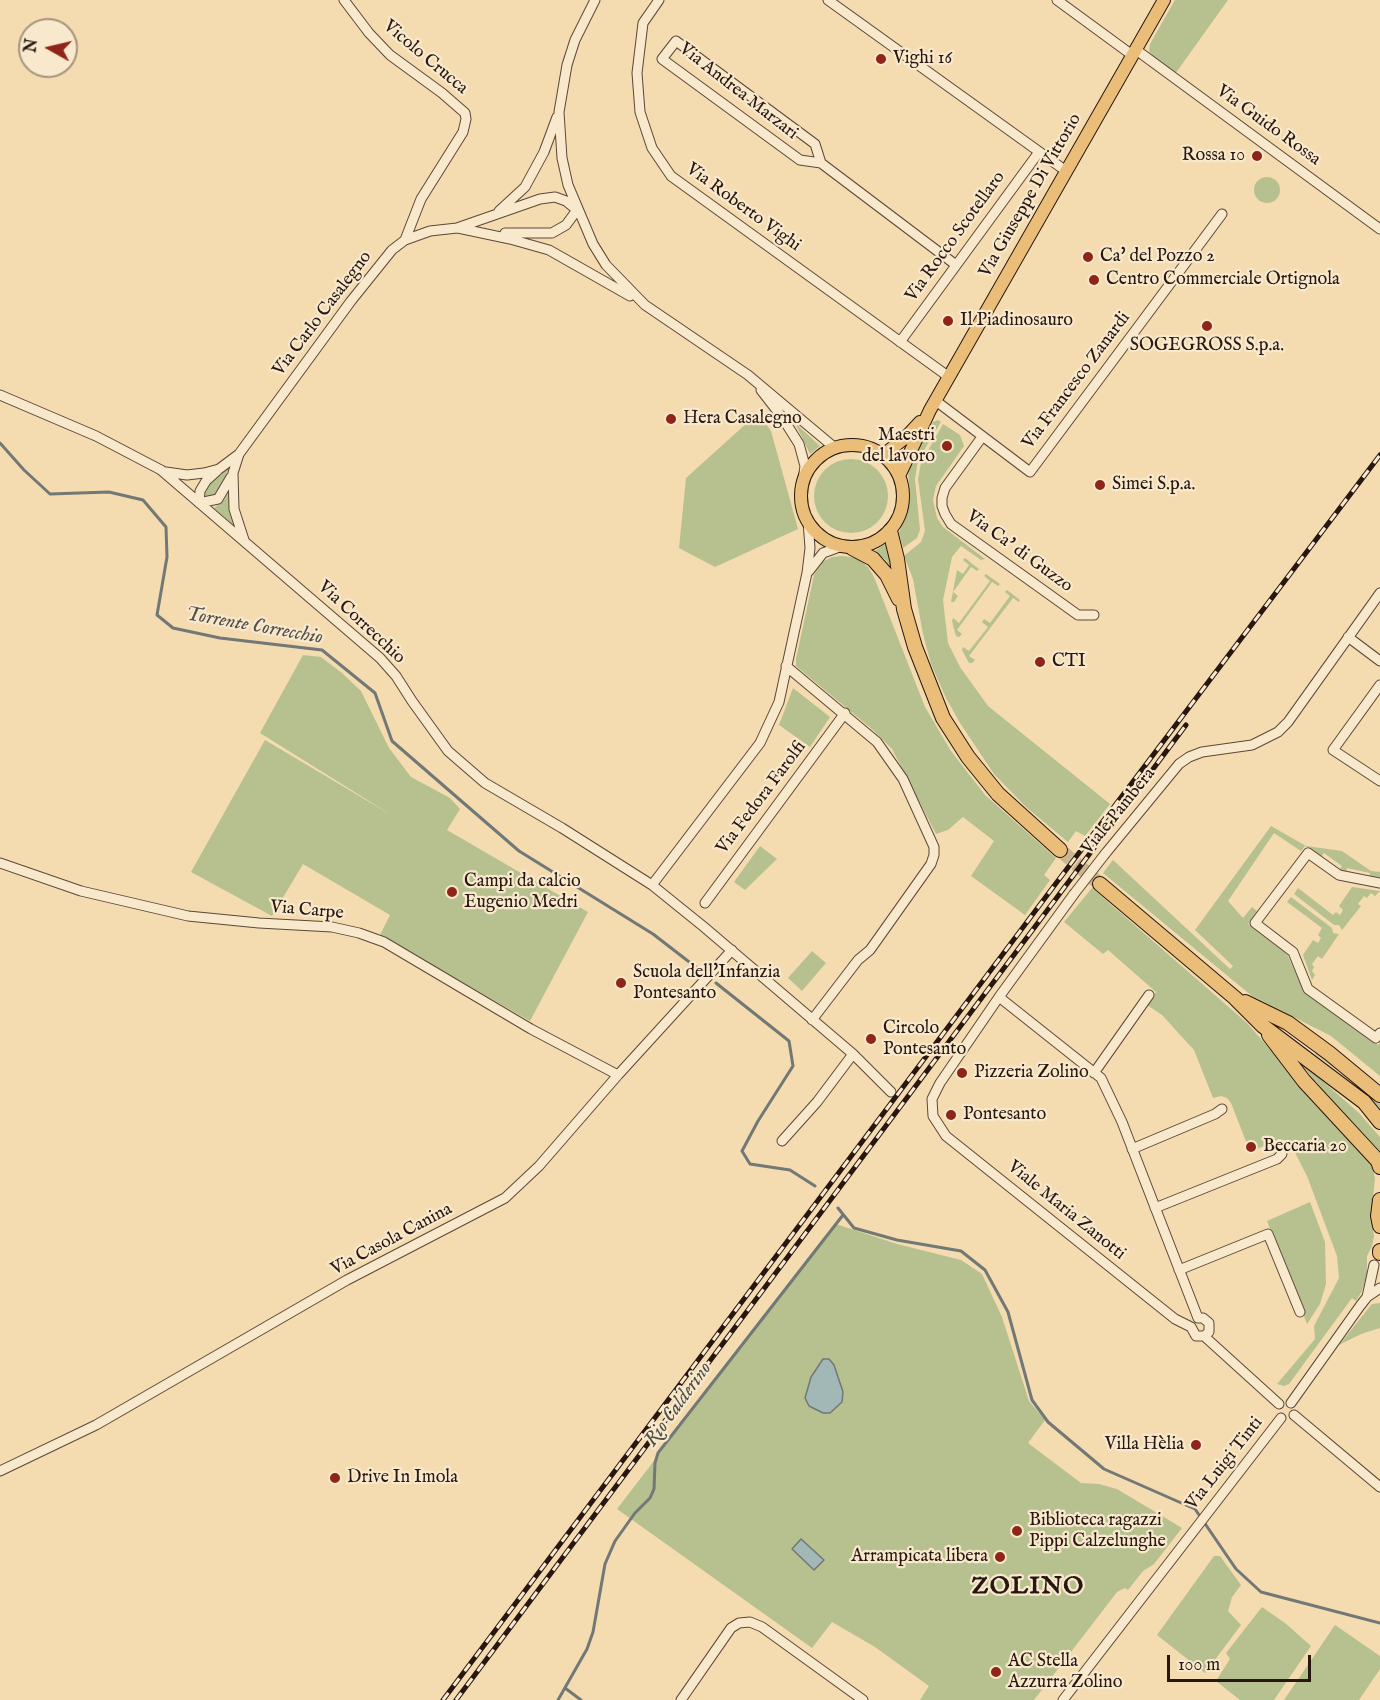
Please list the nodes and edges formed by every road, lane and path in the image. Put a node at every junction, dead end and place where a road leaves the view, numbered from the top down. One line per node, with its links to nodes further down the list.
1 (344, 0): 18 (street, Vicolo Crucca)
2 (595, 0): 8 (street)
3 (659, 0): 21 (street, Via Roberto Vighi)
4 (828, 0): 9 (street)
5 (1056, 0): 7 (street, Via Guido Rossa)
6 (1164, 0): 7 (main road, Via Giuseppe Di Vittorio)
7 (1134, 52): 11 (main road, Via Giuseppe Di Vittorio); 16 (street, Via Guido Rossa)
8 (559, 112): 12 (street); 13 (street, Via Carlo Casalegno)
9 (1039, 152): 11 (street); 19 (street, Via Rocco Scotellaro)
10 (821, 163): 10 (street, Via Andrea Marzari); 19 (street, Via Andrea Marzari)
11 (1066, 171): 23 (main road, Via Giuseppe Di Vittorio)
12 (577, 210): 13 (street, Via Carlo Casalegno); 17 (street, Via Carlo Casalegno); 20 (street)
13 (496, 213): 15 (street, Via Carlo Casalegno)
14 (1222, 214): 26 (street, Via Francesco Zanardi)
15 (457, 228): 17 (street, Via Carlo Casalegno); 18 (street, Via Carlo Casalegno)
16 (1380, 229)
17 (482, 232): 20 (street, Via Carlo Casalegno)
18 (405, 240): 28 (street, Via Carlo Casalegno)
19 (956, 266): 21 (street, Via Rocco Scotellaro)
20 (645, 305): 22 (street)
21 (900, 342): 23 (street, Via Roberto Vighi)
22 (748, 375): 27 (street); 34 (street)
23 (949, 377): 25 (main road, Via Giuseppe Di Vittorio)
24 (0, 395): 31 (street, Via Correcchio)
25 (933, 405): 26 (street, Via Francesco Zanardi); 29 (main road, Via Giuseppe Di Vittorio); 33 (main road, Via Giuseppe Di Vittorio)
26 (982, 437): 43 (street, Via Ca' di Guzzo)
27 (835, 448): 29 (main road); 34 (main road)
28 (239, 454): 30 (street, Via Carlo Casalegno); 32 (street, Via Carlo Casalegno)
29 (883, 455): 33 (main road)
30 (219, 469): 31 (street, Via Carlo Casalegno); 35 (street, Via Carlo Casalegno)
31 (161, 470): 35 (street, Via Correcchio)
32 (233, 473): 35 (street, Via Carlo Casalegno); 38 (street, Via Carlo Casalegno)
33 (899, 476): 37 (main road)
34 (801, 495): 36 (main road)
35 (199, 503): 38 (street, Via Correcchio)
36 (808, 521): 39 (main road); 40 (street)
37 (890, 531): 39 (main road); 42 (highway)
38 (245, 542): 54 (street, Via Correcchio)
39 (847, 547): 40 (street); 42 (highway)
40 (807, 573): 46 (street)
41 (1380, 593): 44 (street, Viale Pambera)
42 (904, 609): 50 (highway)
43 (1094, 615)
44 (1348, 637): 45 (street); 58 (street, Viale Pambera, bridge)
45 (1380, 662)
46 (786, 666): 48 (street); 54 (street)
47 (1380, 685): 49 (street)
48 (845, 713): 55 (street, Via Fedora Farolfi); 60 (street)
49 (1380, 781)
50 (1060, 850)
51 (0, 863): 66 (street, Via Carpe)
52 (1380, 883): 63 (street)
53 (1100, 884): 59 (highway)
54 (652, 885): 56 (street, Via Correcchio)
55 (705, 903)
56 (732, 950): 60 (street); 66 (street, Via Casola Canina)
57 (1149, 994): 65 (street)
58 (999, 997): 65 (street); 71 (street, Viale Pambera)
59 (1235, 998): 61 (highway); 62 (highway)
60 (812, 1020): 64 (street)
61 (1288, 1023): 67 (highway); 69 (highway)
62 (1263, 1026): 72 (highway); 76 (highway)
63 (1380, 1033)
64 (853, 1054): 68 (street); 73 (street)
65 (1094, 1072): 74 (street)
66 (618, 1075): 93 (street, Via Casola Canina)
67 (1380, 1083)
68 (891, 1092)
69 (1380, 1095)
70 (1222, 1108): 74 (street)
71 (932, 1110): 87 (street, Viale Maria Zanotti)
72 (1380, 1122)
73 (782, 1141)
74 (1132, 1149): 78 (street)
75 (1282, 1154): 78 (street)
76 (1380, 1167)
77 (1380, 1200): 79 (highway)
78 (1155, 1208): 81 (street)
79 (1380, 1226)
80 (1379, 1256): 82 (street); 84 (street)
81 (1179, 1270): 85 (street); 86 (street)
82 (1380, 1278)
83 (1380, 1288): 84 (street)
84 (1367, 1297): 89 (street)
85 (1300, 1312)
86 (1198, 1318): 87 (street); 88 (street, Viale Maria Zanotti)
87 (1191, 1327): 88 (street, Viale Maria Zanotti)
88 (1204, 1336): 90 (street, Viale Maria Zanotti)
89 (1292, 1402): 90 (street); 91 (street)
90 (1279, 1404): 92 (street)
91 (1294, 1415): 92 (street); 94 (street)
92 (1281, 1418): 97 (street, Via Luigi Tinti)
93 (0, 1471)
94 (1380, 1487)
95 (681, 1700): 96 (street)
96 (863, 1700)
97 (1063, 1700)

